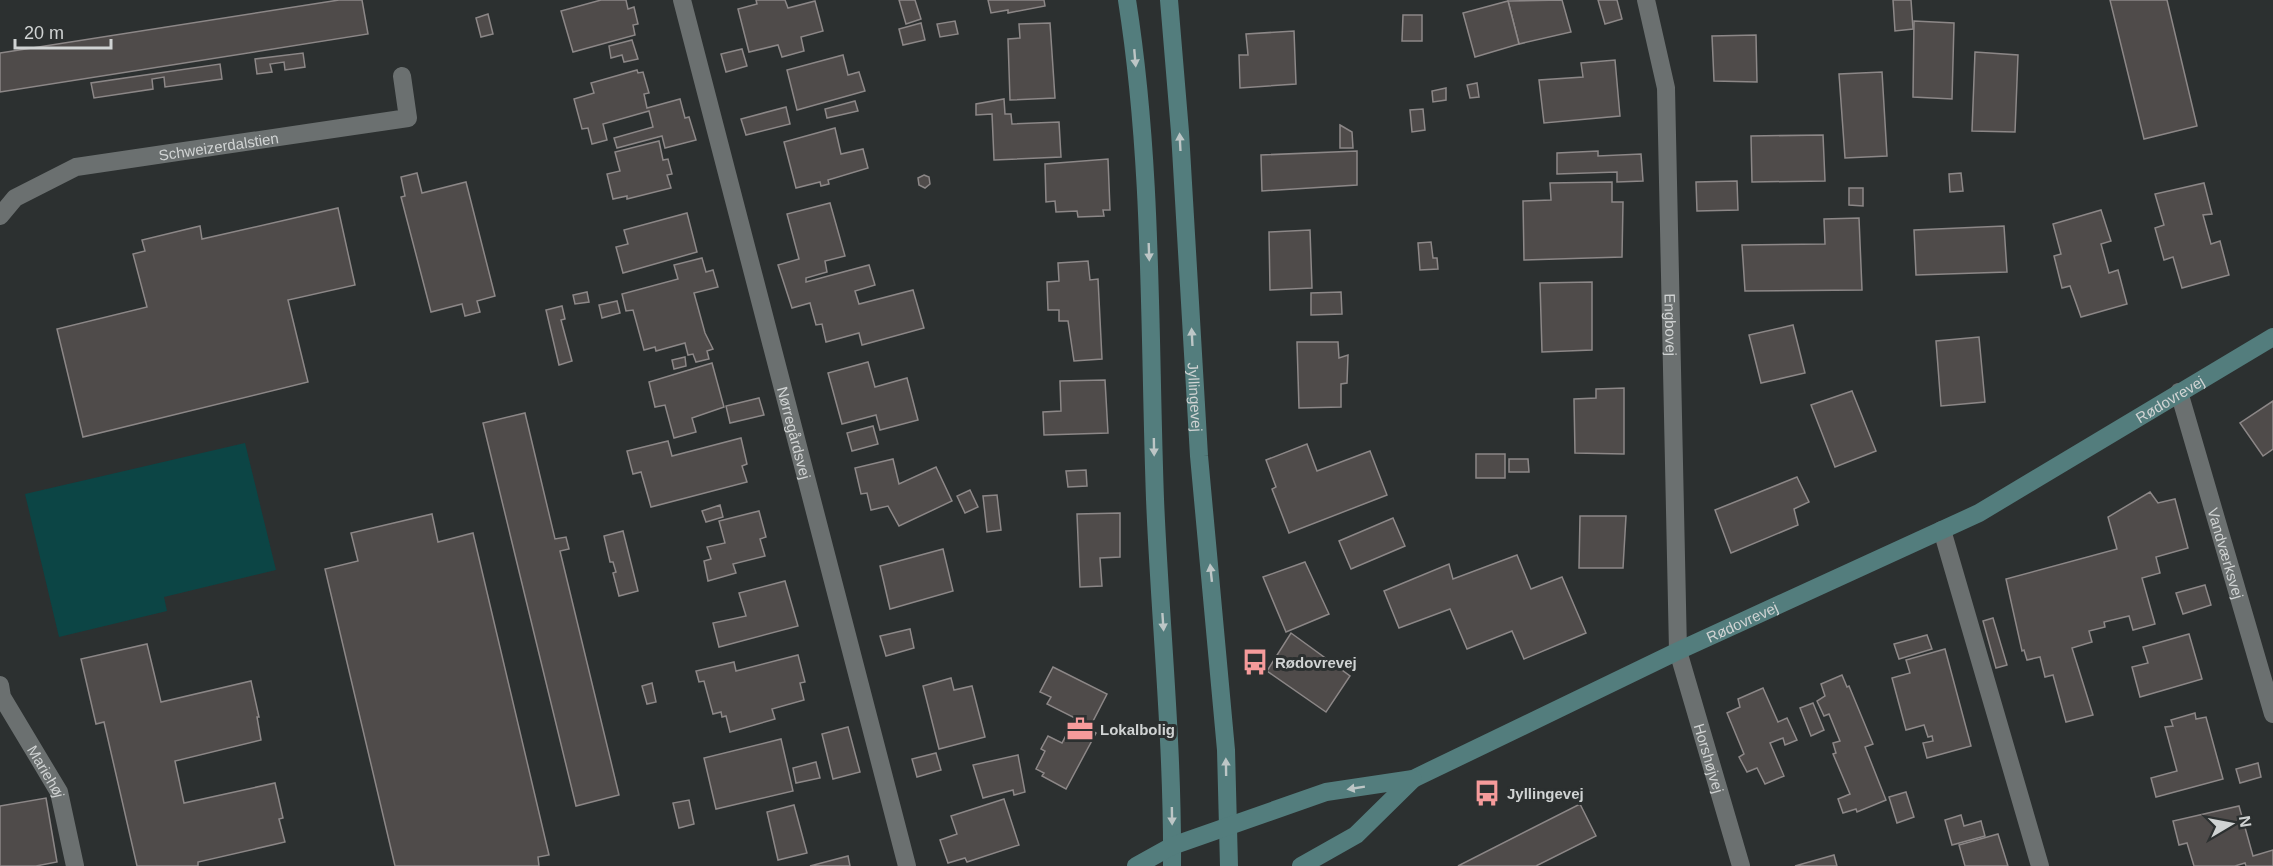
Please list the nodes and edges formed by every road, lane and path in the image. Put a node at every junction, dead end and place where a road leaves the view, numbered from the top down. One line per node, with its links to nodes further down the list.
1 (682, 0): 17 (street, Nørregårdsvej)
2 (1127, 0): 15 (street, one-way to 15)
3 (1169, 0): 14 (street, Jyllingevej, one-way to 3)
4 (1646, 0): 10 (street, Engbovej)
5 (402, 76): 6 (street, Schweizerdalstien)
6 (0, 216)
7 (2273, 337): 8 (street, Rødovrevej)
8 (2179, 392): 9 (street, Rødovrevej); 12 (street, Vandværksvej)
9 (1942, 530): 10 (street, Rødovrevej); 23 (street)
10 (1678, 651): 13 (street, Rødovrevej); 22 (street, Horshøjvej)
11 (0, 685): 16 (street, Mariehøj)
12 (2273, 714)
13 (1413, 778): 14 (street, Rødovrevej, one-way to 14); 21 (street, Rødovrevej)
14 (1228, 826): 15 (street, Rødovrevej); 20 (street, Jyllingevej)
15 (1172, 846): 18 (street, Rødovrevej); 19 (street)
16 (75, 866)
17 (907, 866)
18 (1136, 866)
19 (1172, 866)
20 (1229, 866)
21 (1301, 866)
22 (1741, 866)
23 (2040, 866)

